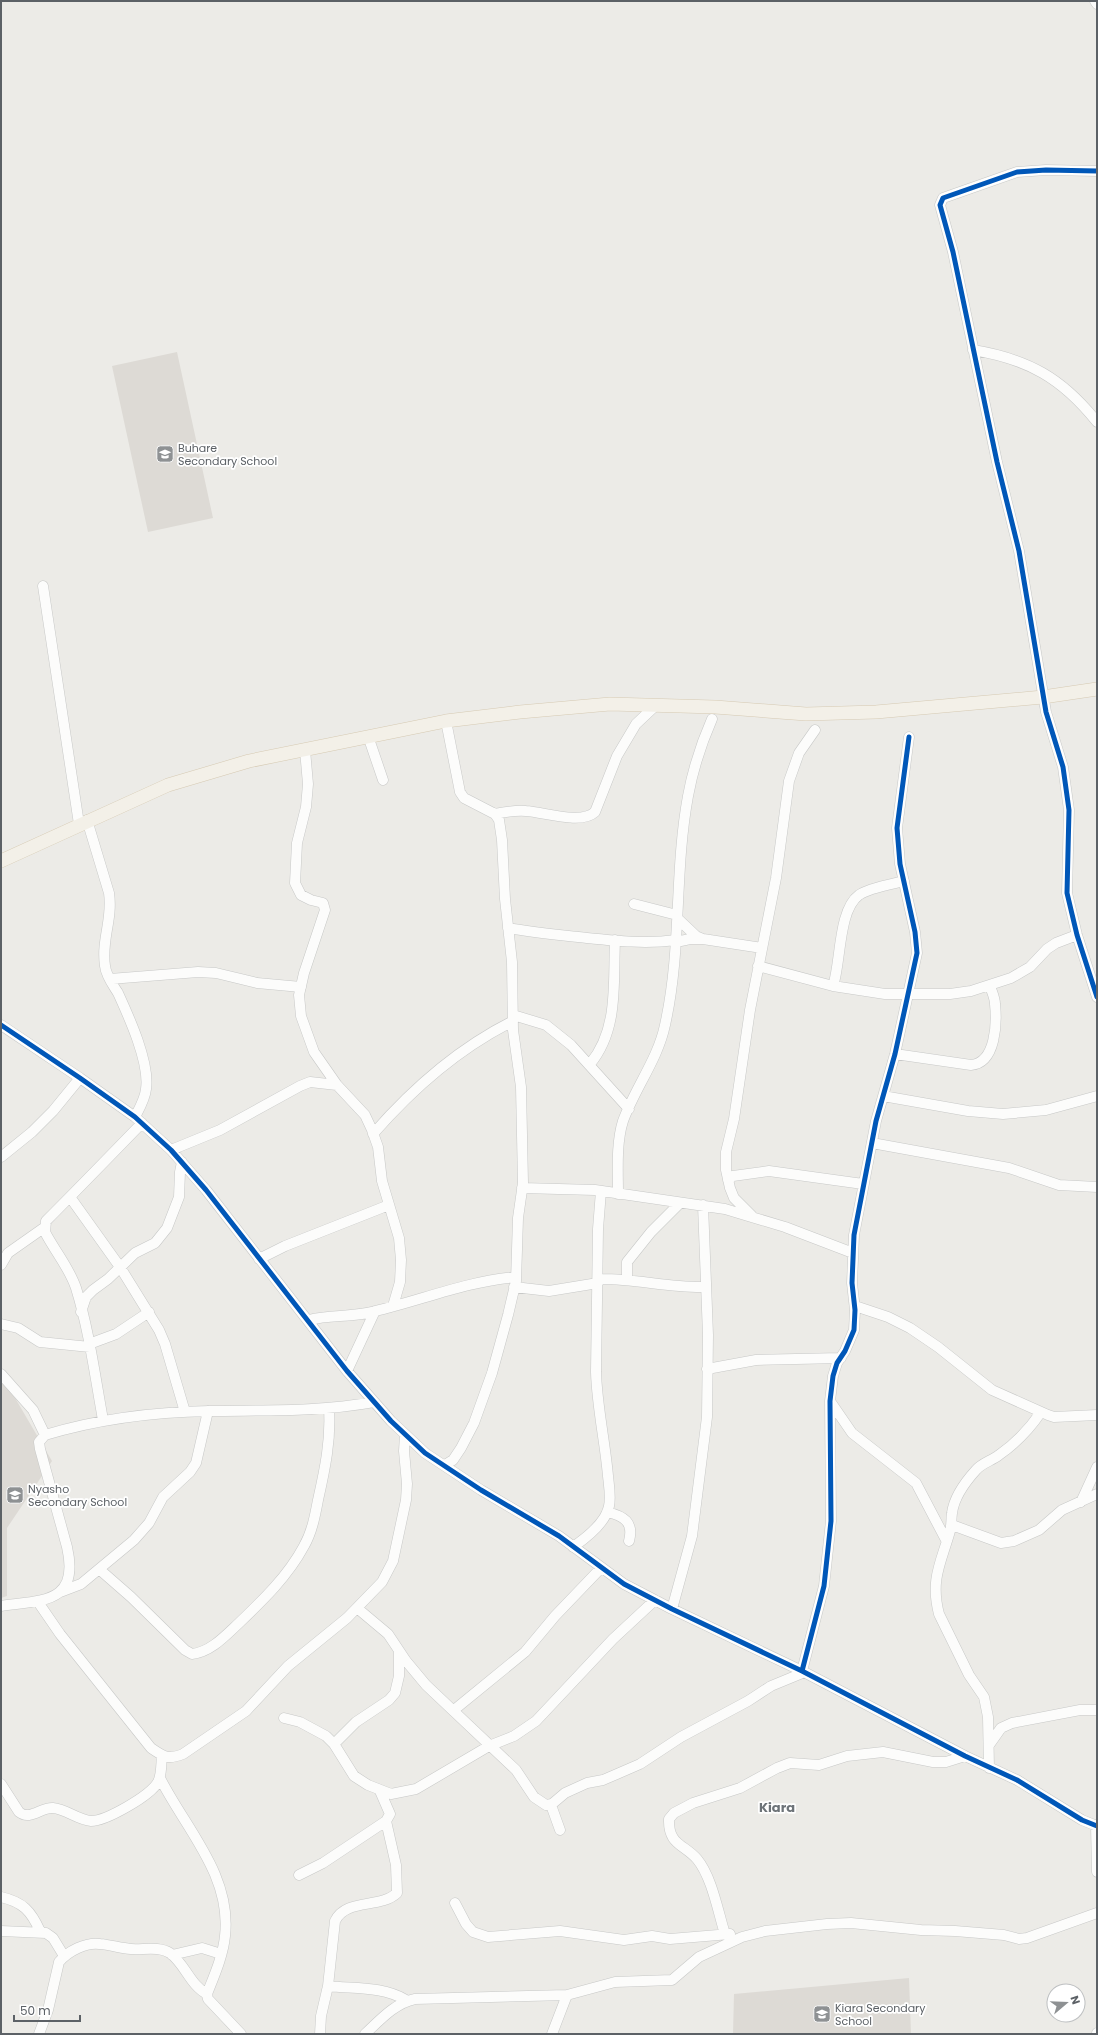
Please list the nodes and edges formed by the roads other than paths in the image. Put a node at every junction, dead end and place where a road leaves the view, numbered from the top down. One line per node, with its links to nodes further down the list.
1 (1095, 1): 2 (street)
2 (1097, 4)
3 (1097, 171): 4 (street)
4 (974, 350): 5 (street); 8 (street)
5 (1097, 422)
6 (43, 586): 18 (street)
7 (1097, 689): 8 (main road)
8 (1043, 698): 9 (main road); 24 (street)
9 (654, 707): 11 (main road); 17 (street)
10 (712, 718): 22 (street)
11 (446, 721): 13 (main road); 17 (street)
12 (815, 730): 28 (street)
13 (368, 736): 15 (main road); 16 (street)
14 (909, 738): 20 (street)
15 (305, 750): 18 (main road); 33 (street)
16 (383, 780)
17 (495, 814): 23 (street)
18 (83, 822): 19 (main road); 30 (street)
19 (1, 861)
20 (904, 881): 31 (street); 34 (street)
21 (634, 904): 22 (street)
22 (677, 917): 25 (street); 27 (street)
23 (508, 928): 26 (street); 36 (street)
24 (1077, 935): 32 (street); 35 (street)
25 (703, 939): 27 (street); 28 (street)
26 (615, 940): 27 (street); 39 (street)
27 (676, 941): 44 (street)
28 (762, 948): 29 (street)
29 (758, 966): 31 (street); 51 (street)
30 (110, 979): 33 (street); 45 (street)
31 (833, 986): 34 (street)
32 (990, 986): 34 (street); 38 (street)
33 (301, 987): 41 (street)
34 (909, 993): 38 (street)
35 (1097, 997)
36 (513, 1018): 39 (street); 46 (street); 54 (street)
37 (1, 1025): 40 (street)
38 (895, 1054): 42 (street)
39 (590, 1064): 44 (street)
40 (80, 1078): 45 (street); 49 (street)
41 (337, 1085): 46 (street); 48 (street)
42 (883, 1096): 43 (street); 47 (street)
43 (1097, 1096)
44 (629, 1109): 56 (street)
45 (138, 1120): 48 (street); 57 (street)
46 (373, 1134): 59 (street)
47 (872, 1143): 52 (street); 53 (street)
48 (171, 1150): 50 (street)
49 (1, 1157)
50 (182, 1162): 64 (street); 66 (street)
51 (728, 1180): 52 (street); 61 (street)
52 (863, 1184): 63 (street)
53 (1097, 1187)
54 (522, 1188): 55 (street); 69 (street)
55 (601, 1191): 56 (street); 68 (street)
56 (618, 1194): 58 (street)
57 (70, 1197): 62 (street); 66 (street)
58 (680, 1202): 60 (street); 67 (street)
59 (389, 1205): 64 (street); 71 (street)
60 (703, 1205): 61 (street); 70 (street)
61 (752, 1216): 63 (street)
62 (45, 1227): 65 (street); 74 (street)
63 (853, 1252): 72 (street)
64 (259, 1259): 76 (street)
65 (1, 1265)
66 (120, 1267): 74 (street); 75 (street)
67 (627, 1279): 68 (street); 70 (street)
68 (598, 1281): 69 (street); 97 (street)
69 (515, 1282): 71 (street); 93 (street)
70 (705, 1287): 80 (street)
71 (393, 1306): 73 (street)
72 (855, 1306): 79 (street); 88 (street)
73 (375, 1311): 76 (street); 81 (street)
74 (81, 1312): 78 (street)
75 (149, 1312): 78 (street); 87 (street)
76 (309, 1320): 81 (street)
77 (1, 1324): 78 (street)
78 (90, 1345): 90 (street)
79 (841, 1358): 80 (street); 83 (street)
80 (707, 1369): 109 (street)
81 (347, 1371): 84 (street)
82 (1, 1374): 91 (street)
83 (830, 1401): 99 (street); 111 (street)
84 (374, 1402): 85 (street); 92 (street)
85 (329, 1409): 86 (street); 103 (street)
86 (208, 1411): 87 (street); 103 (street)
87 (186, 1412): 90 (street)
88 (1041, 1412): 89 (street); 98 (street)
89 (1097, 1415)
90 (103, 1420): 91 (street)
91 (45, 1435): 104 (street)
92 (404, 1435): 93 (street); 108 (street)
93 (445, 1465): 101 (street)
94 (1097, 1467): 96 (street)
95 (1097, 1494): 96 (street)
96 (1081, 1502): 98 (street)
97 (607, 1512): 100 (street); 101 (street)
98 (952, 1525): 99 (street)
99 (946, 1540): 116 (street)
100 (629, 1541)
101 (573, 1547): 102 (street)
102 (601, 1568): 105 (street); 112 (street)
103 (99, 1569): 104 (street)
104 (60, 1592): 106 (street)
105 (655, 1600): 109 (street); 117 (street)
106 (38, 1602): 107 (street); 118 (street)
107 (1, 1606)
108 (357, 1608): 110 (street); 118 (street)
109 (672, 1609): 111 (street)
110 (399, 1650): 112 (street); 115 (street)
111 (803, 1671): 119 (street); 124 (street)
112 (454, 1710): 117 (street)
113 (1097, 1710): 116 (street)
114 (284, 1718): 115 (street)
115 (334, 1744): 123 (street)
116 (989, 1744): 120 (street)
117 (489, 1746): 123 (street); 124 (street)
118 (162, 1755): 121 (street)
119 (965, 1756): 120 (street); 136 (street)
120 (989, 1768): 126 (street)
121 (160, 1778): 122 (street); 138 (street)
122 (1, 1784)
123 (380, 1791): 125 (street)
124 (548, 1805): 127 (street)
125 (386, 1821): 130 (street); 141 (street)
126 (1096, 1825): 128 (street)
127 (560, 1830)
128 (1096, 1841): 129 (street)
129 (1097, 1872)
130 (299, 1876)
131 (1, 1897): 135 (street)
132 (455, 1903): 136 (street)
133 (1097, 1913): 137 (street)
134 (1, 1931): 135 (street)
135 (40, 1931): 140 (street)
136 (725, 1934): 137 (street)
137 (753, 1934): 143 (street)
138 (221, 1954): 139 (street); 142 (street)
139 (172, 1955): 140 (street); 142 (street)
140 (64, 1956): 145 (street)
141 (328, 1986): 144 (street); 147 (street)
142 (207, 1994): 146 (street)
143 (567, 1995): 144 (street); 149 (street)
144 (406, 2000): 148 (street)
145 (39, 2034)
146 (241, 2034)
147 (320, 2034)
148 (365, 2034)
149 (552, 2034)

